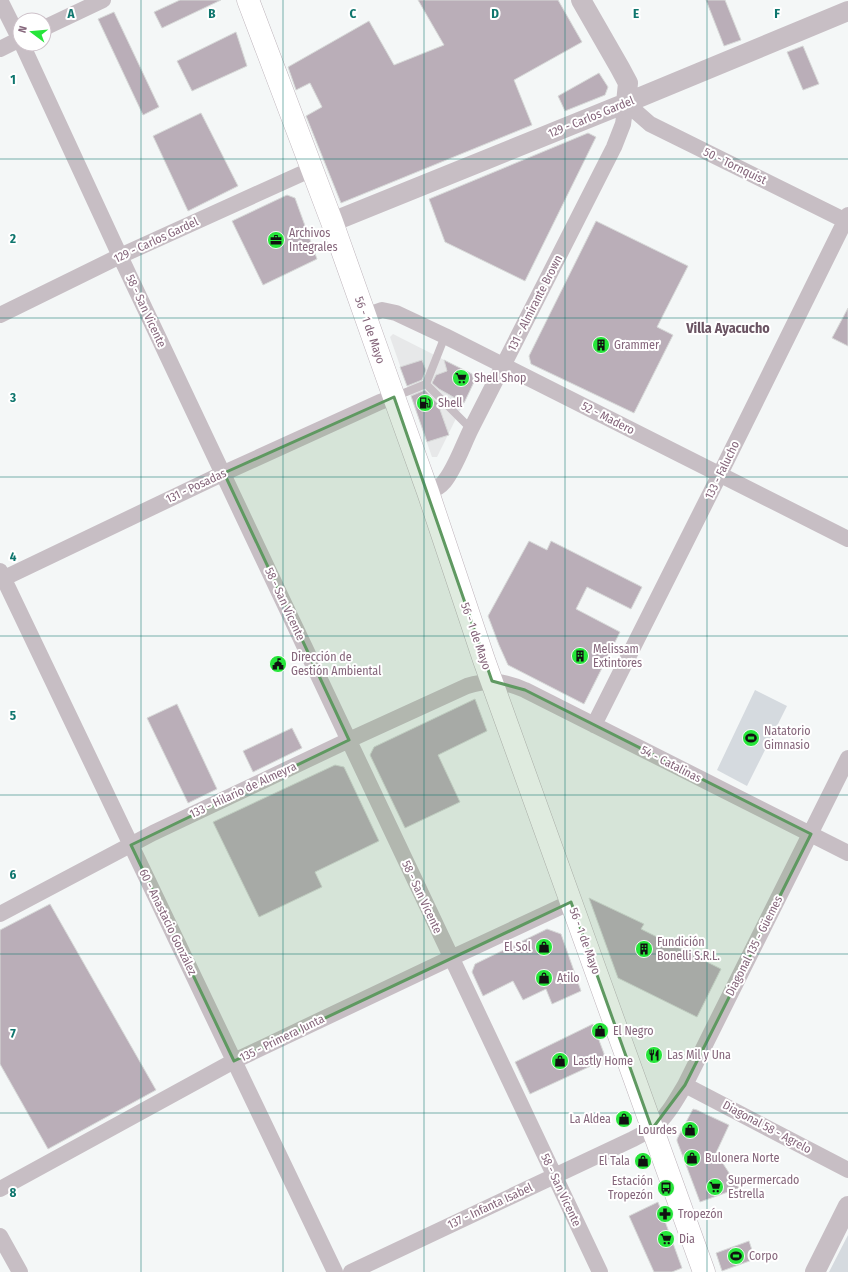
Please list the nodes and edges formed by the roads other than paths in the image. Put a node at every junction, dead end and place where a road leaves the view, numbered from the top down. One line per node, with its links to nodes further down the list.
1 (0, 0): 6 (street)
2 (103, 0): 7 (street)
3 (248, 0): 12 (main road, 56 - 1 de Mayo)
4 (581, 0): 11 (street)
5 (848, 11): 11 (street, 129 - Carlos Gardel)
6 (12, 24)
7 (52, 24)
8 (12, 44): 9 (street)
9 (0, 49)
10 (26, 52): 15 (street, 58 - San Vicente)
11 (626, 104): 13 (street, 50 - Tornquist); 14 (street, 129 - Carlos Gardel); 19 (street, 131 - Almirante Brown)
12 (313, 170): 14 (main road, 56 - 1 de Mayo); 15 (street, 129 - Carlos Gardel)
13 (847, 219): 24 (street, 133 - Falucho)
14 (332, 222): 17 (main road, 56 - 1 de Mayo)
15 (120, 256): 16 (street, 129 - Carlos Gardel); 23 (street, 58 - San Vicente)
16 (0, 315)
17 (365, 316): 18 (street, 52 - Madero); 21 (main road, 56 - 1 de Mayo)
18 (445, 336): 19 (street, 52 - Madero); 20 (lane)
19 (503, 365): 22 (street, 131 - Almirante Brown); 24 (street, 52 - Madero)
20 (426, 384): 21 (lane); 22 (lane)
21 (394, 397): 23 (street, 131 - Posadas); 25 (main road, 56 - 1 de Mayo)
22 (471, 429): 25 (street, 131 - Almirante Brown)
23 (224, 473): 27 (street, 131 - Posadas); 30 (street, 58 - San Vicente)
24 (720, 474): 26 (street, 52 - Madero); 29 (street, 133 - Falucho)
25 (428, 492): 28 (main road, 56 - 1 de Mayo)
26 (848, 539)
27 (1, 576): 33 (street, 60 - Anastacio González)
28 (492, 681): 29 (street, 54 - Catalinas); 30 (street, 133 - Hilario de Almeyra); 35 (main road, 56 - 1 de Mayo)
29 (594, 725): 32 (street, 54 - Catalinas)
30 (349, 740): 33 (street, 133 - Hilario de Almeyra); 37 (street, 58 - San Vicente)
31 (848, 758): 32 (street, Diagonal 135 - Güemes)
32 (811, 834): 34 (street, 54 - Catalinas); 39 (street, Diagonal 135 - Güemes)
33 (131, 845): 36 (street, 133 - Hilario de Almeyra); 38 (street, 60 - Anastacio González)
34 (848, 853)
35 (571, 902): 37 (street, 135 - Primera Junta); 40 (main road, 56 - 1 de Mayo)
36 (0, 914)
37 (451, 958): 38 (street, 135 - Primera Junta); 42 (street, 58 - San Vicente)
38 (234, 1061): 43 (street, 135 - Primera Junta); 47 (street, 60 - Anastacio González)
39 (685, 1085): 40 (street, Diagonal 135 - Güemes); 41 (street, Diagonal 58 - Agrelo)
40 (652, 1129): 42 (street, 137 - Infanta Isabel); 50 (main road, 56 - 1 de Mayo)
41 (848, 1170)
42 (554, 1175): 48 (street, 137 - Infanta Isabel); 49 (street, 58 - San Vicente)
43 (0, 1189)
44 (848, 1206): 51 (street)
45 (0, 1236): 46 (street)
46 (20, 1272)
47 (335, 1272)
48 (350, 1272)
49 (600, 1272)
50 (704, 1272)
51 (815, 1272)

